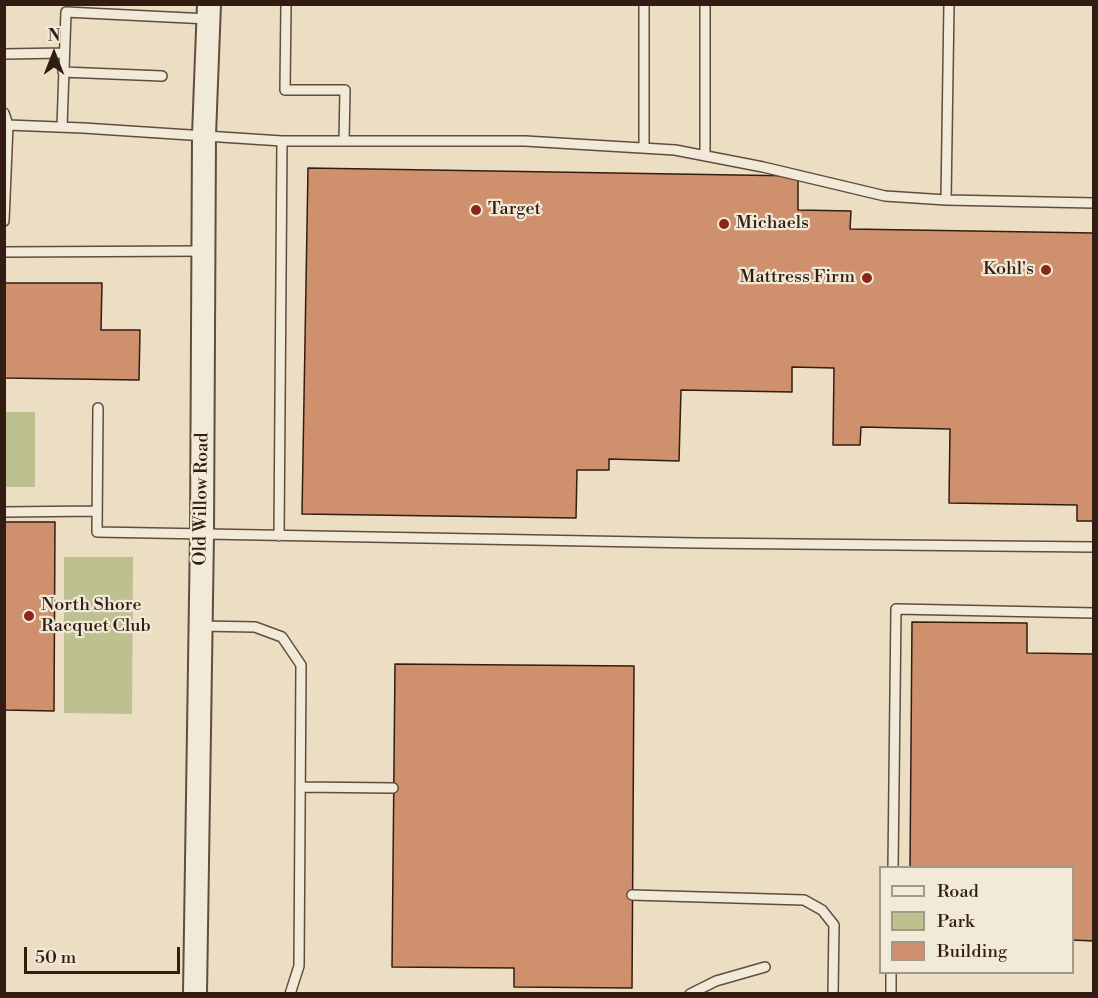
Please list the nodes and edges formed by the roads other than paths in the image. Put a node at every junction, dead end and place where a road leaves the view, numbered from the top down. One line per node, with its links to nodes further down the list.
1 (286, 4): 15 (lane)
2 (644, 4): 16 (lane)
3 (705, 4): 17 (lane)
4 (949, 4): 18 (lane)
5 (209, 12): 7 (lane); 13 (street, Old Willow Road)
6 (4, 54): 7 (lane)
7 (64, 54): 8 (lane)
8 (63, 72): 9 (lane); 12 (lane)
9 (162, 76)
10 (4, 113): 11 (lane)
11 (8, 126): 12 (lane); 20 (lane)
12 (62, 127): 13 (lane)
13 (204, 135): 14 (lane); 21 (street, Old Willow Road)
14 (282, 141): 15 (lane); 27 (lane)
15 (344, 141): 16 (lane)
16 (644, 148): 17 (lane)
17 (705, 156): 18 (lane)
18 (946, 200): 19 (lane)
19 (1094, 203)
20 (4, 221)
21 (204, 251): 22 (lane); 26 (street, Old Willow Road)
22 (4, 252)
23 (98, 408): 24 (lane)
24 (97, 512): 25 (lane); 26 (lane)
25 (4, 513)
26 (202, 533): 27 (lane); 30 (street, Old Willow Road)
27 (279, 536): 28 (lane)
28 (1094, 547)
29 (1094, 613): 33 (lane)
30 (200, 626): 31 (lane); 37 (street, Old Willow Road)
31 (300, 787): 32 (lane); 38 (lane)
32 (393, 788)
33 (893, 866)
34 (632, 895): 40 (lane)
35 (765, 967): 39 (lane)
36 (891, 974): 41 (lane)
37 (195, 993)
38 (290, 993)
39 (690, 993)
40 (833, 993)
41 (891, 993)

